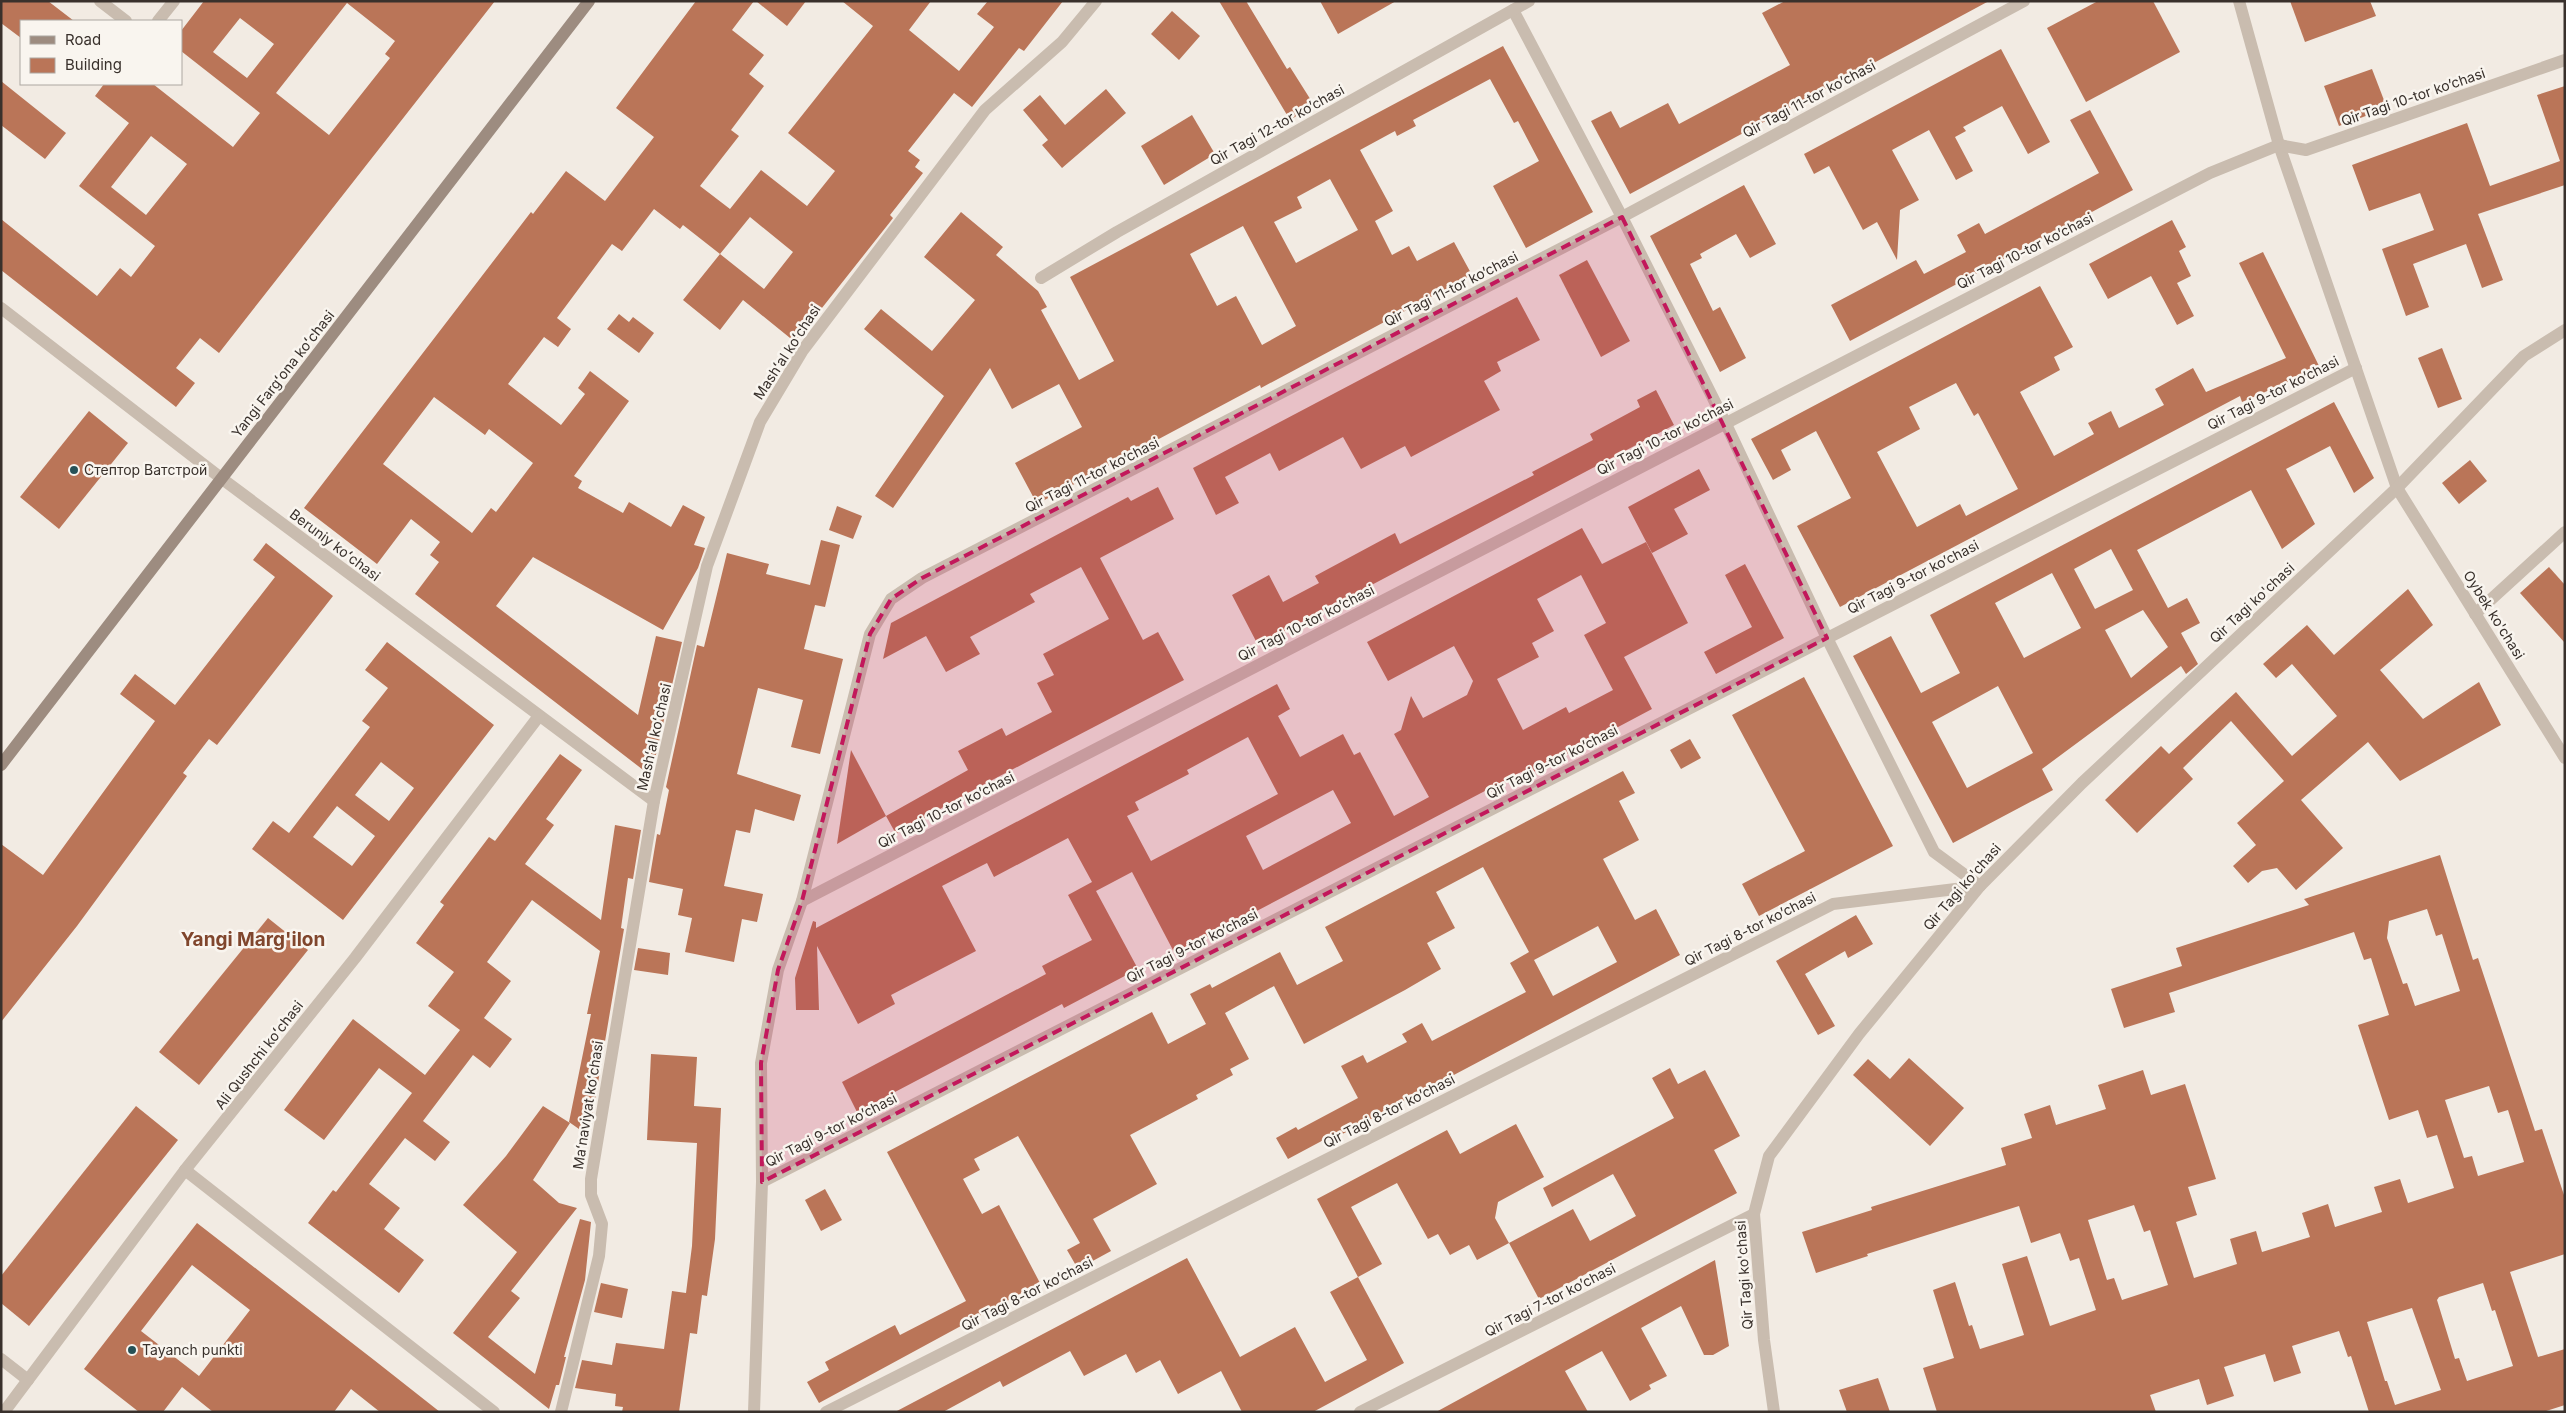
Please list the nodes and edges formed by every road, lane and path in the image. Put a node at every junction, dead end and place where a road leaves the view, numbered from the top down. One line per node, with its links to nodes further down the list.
1 (100, 1): 9 (street)
2 (174, 1): 10 (street)
3 (589, 1): 19 (main road, Yangi Fargʻona koʻchasi)
4 (1096, 1): 27 (street, Mashʻal koʻchasi)
5 (1529, 1): 8 (street, Qir Tagi 12-tor koʼchasi)
6 (2024, 1): 13 (street, Qir Tagi 11-tor koʼchasi)
7 (2239, 1): 12 (street, Oybek ko'chasi)
8 (1513, 10): 13 (street); 14 (street, Qir Tagi 12-tor koʼchasi)
9 (125, 20)
10 (159, 20)
11 (2565, 60): 12 (street, Qir Tagi 10-tor koʼchasi)
12 (2279, 145): 17 (street, Oybek ko'chasi); 18 (street, Qir Tagi 10-tor koʼchasi)
13 (1622, 217): 18 (street); 29 (street, Qir Tagi 11-tor koʼchasi)
14 (1041, 278)
15 (1, 308): 19 (street, Beruniy koʻchasi)
16 (2565, 330): 20 (street, Qir Tagi ko'chasi)
17 (2356, 368): 20 (street, Oybek ko'chasi); 23 (street, Qir Tagi 9-tor koʼchasi)
18 (1725, 422): 23 (street); 29 (street, Qir Tagi 10-tor koʼchasi)
19 (221, 478): 24 (street, Beruniy koʻchasi); 26 (main road, Yangi Fargʻona koʻchasi)
20 (2397, 488): 22 (street, Oybek ko'chasi); 28 (street, Qir Tagi ko'chasi)
21 (2565, 532): 22 (street)
22 (2475, 614): 25 (street, Oybek ko'chasi)
23 (1826, 638): 28 (street); 31 (street, Qir Tagi 9-tor koʼchasi)
24 (539, 716): 27 (street, Beruniy koʻchasi); 30 (street, Ali Qushchi koʻchasi)
25 (2565, 758)
26 (1, 765)
27 (654, 801): 37 (street, Maʻnaviyat koʻchasi)
28 (1980, 886): 32 (street, Qir Tagi ko'chasi); 39 (street, Qir Tagi 8-tor koʼchasi)
29 (802, 902): 31 (street)
30 (185, 1170): 34 (street, Ali Qushchi koʻchasi); 36 (street)
31 (762, 1182): 38 (street)
32 (1754, 1214): 40 (street, Qir Tagi 7-tor koʼchasi); 41 (street, Qir Tagi ko'chasi)
33 (1, 1358): 34 (street)
34 (28, 1380): 35 (street, Ali Qushchi koʻchasi)
35 (4, 1412)
36 (494, 1412)
37 (561, 1412)
38 (754, 1412)
39 (826, 1412)
40 (1360, 1412)
41 (1774, 1412)

